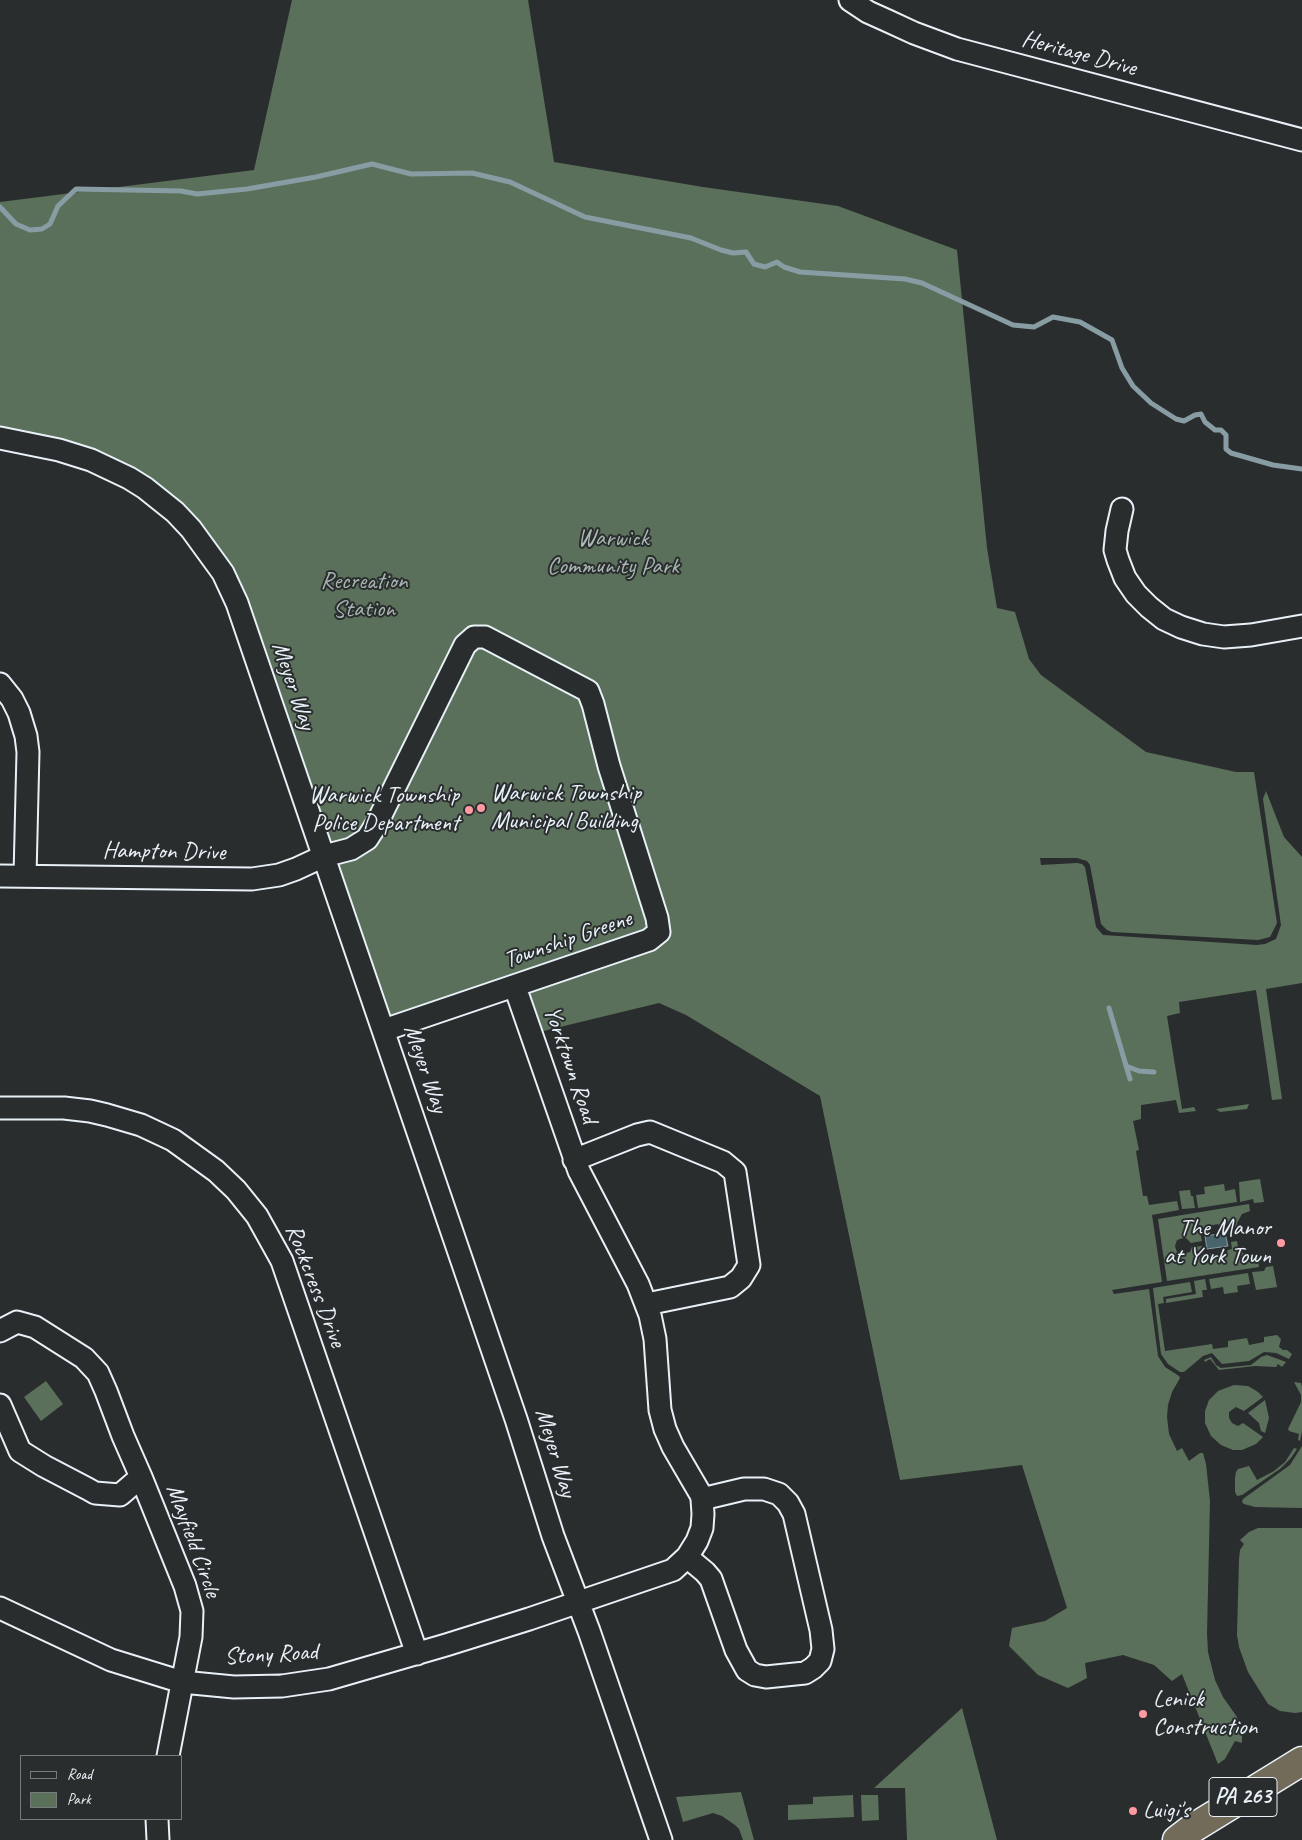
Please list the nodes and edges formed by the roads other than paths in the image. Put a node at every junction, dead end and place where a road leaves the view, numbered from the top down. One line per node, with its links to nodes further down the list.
1 (850, 0): 2 (street, Heritage Drive)
2 (872, 6): 3 (street, Heritage Drive)
3 (1302, 140)
4 (0, 438): 8 (street, Meyer Way)
5 (1122, 509): 6 (street)
6 (1302, 626)
7 (0, 684): 10 (street)
8 (324, 856): 10 (street, Hampton Drive); 11 (street, Township Greene); 12 (street, Meyer Way)
9 (0, 876): 10 (street, Hampton Drive)
10 (26, 876)
11 (515, 987): 12 (street, Township Greene); 14 (street, Yorktown Road)
12 (384, 1030): 21 (street, Meyer Way)
13 (0, 1108): 23 (street, Rockcress Drive)
14 (576, 1165): 15 (street, Yorktown Road); 15 (street)
15 (647, 1304): 19 (street, Yorktown Road)
16 (0, 1331): 18 (street, Mayfield Circle)
17 (0, 1405): 18 (street, Mayfield Circle)
18 (141, 1477): 24 (street, Mayfield Circle)
19 (702, 1500): 20 (street); 20 (street)
20 (687, 1557): 21 (street)
21 (578, 1602): 23 (street, Stony Road); 30 (street, Meyer Way)
22 (0, 1608): 24 (street, Stony Road)
23 (417, 1654): 24 (street, Stony Road)
24 (182, 1682): 25 (street, Mayfield Circle)
25 (168, 1755)
26 (1302, 1761): 28 (highway, PA 263)
27 (157, 1820): 29 (street)
28 (1184, 1835): 31 (highway, PA 263)
29 (158, 1840)
30 (661, 1840)
31 (1166, 1840)

